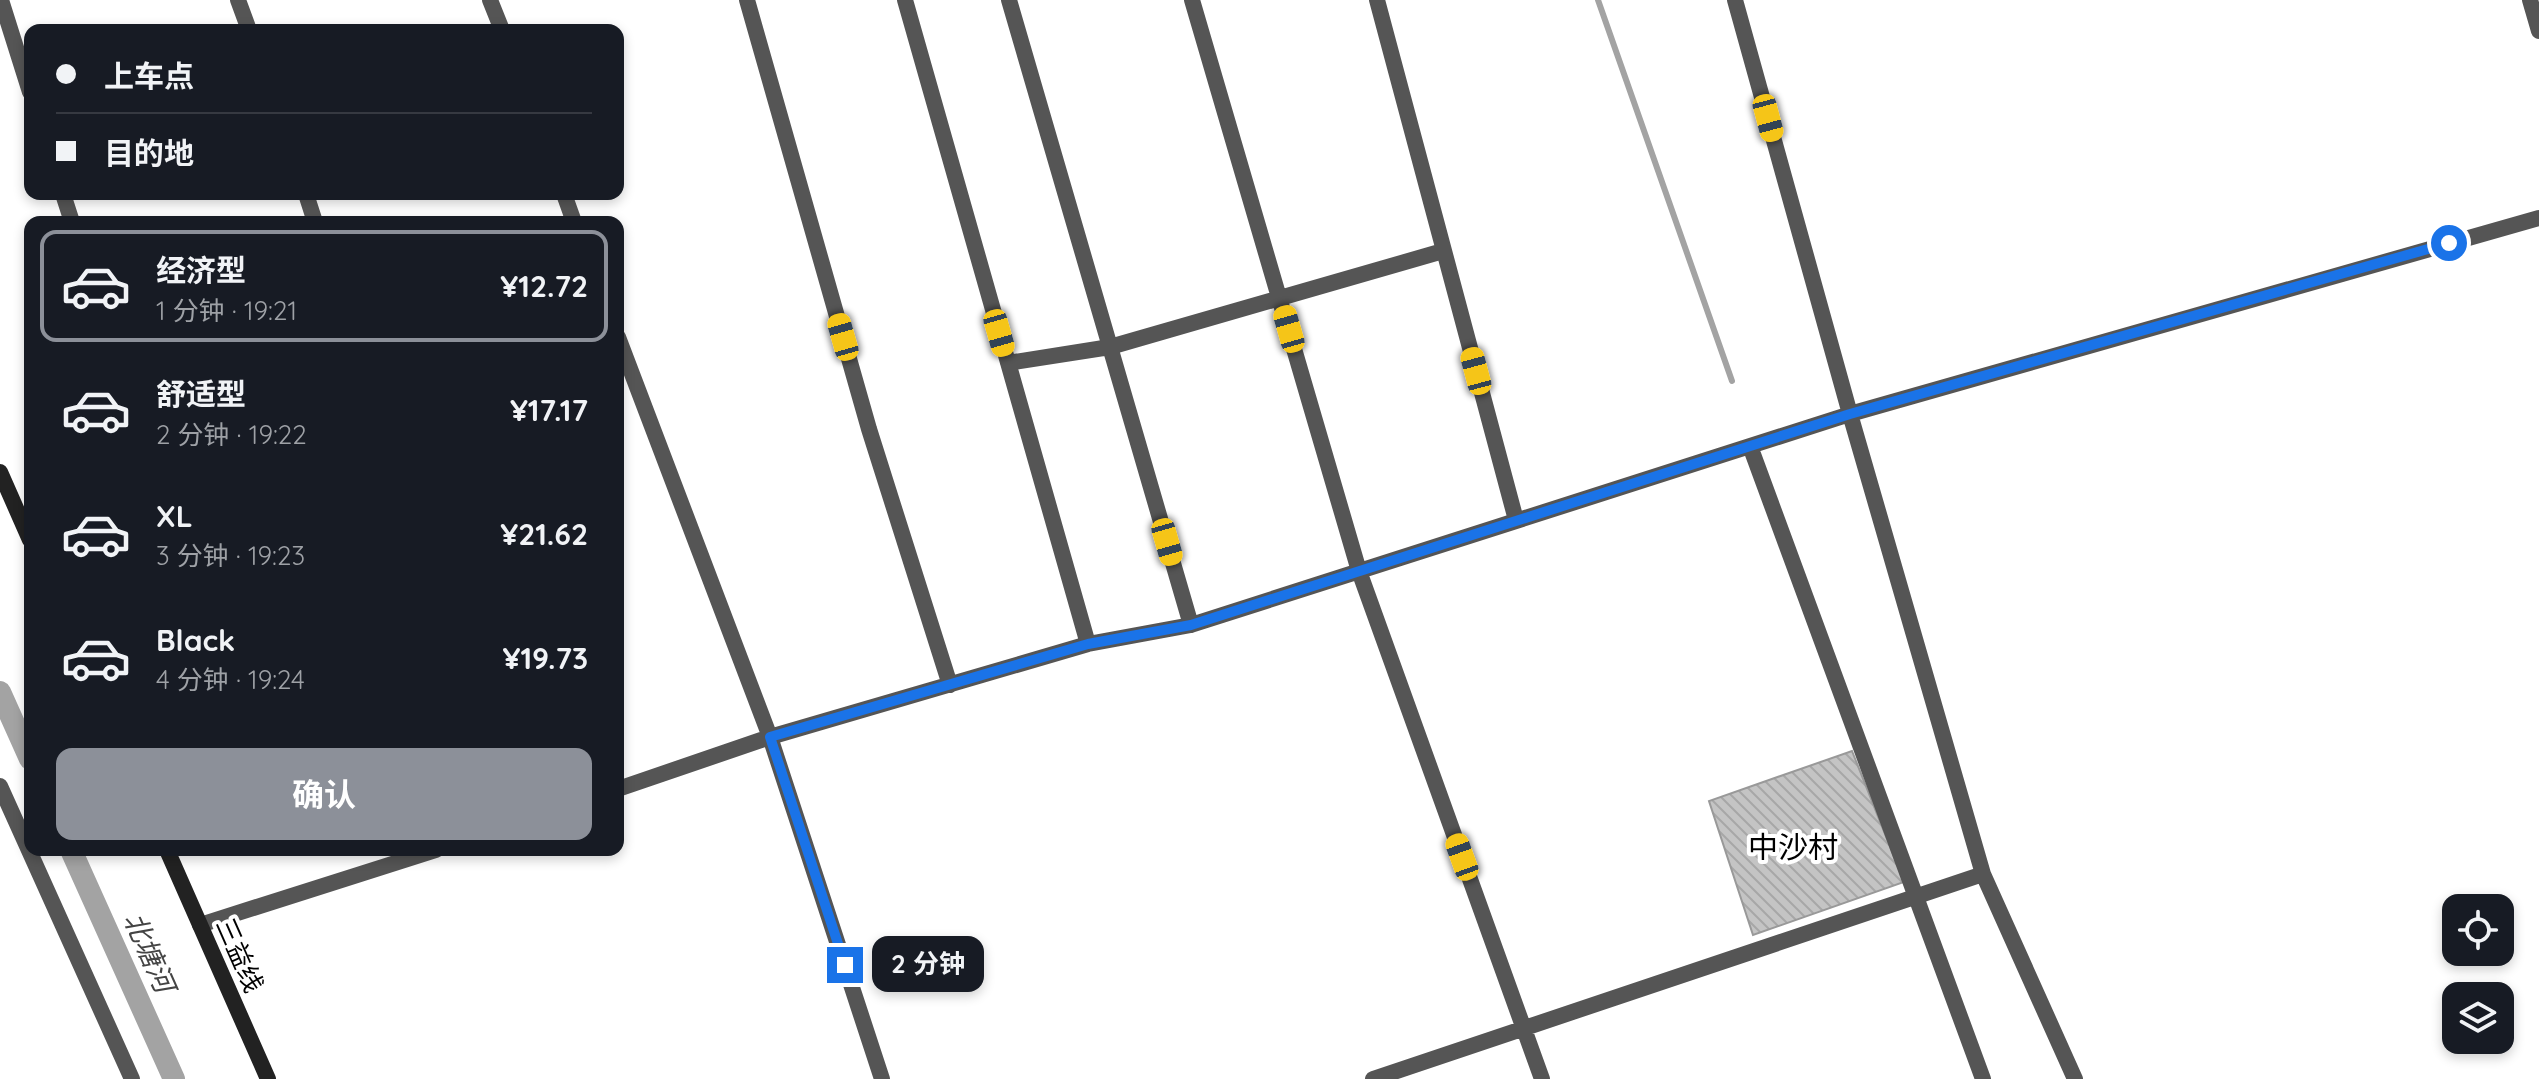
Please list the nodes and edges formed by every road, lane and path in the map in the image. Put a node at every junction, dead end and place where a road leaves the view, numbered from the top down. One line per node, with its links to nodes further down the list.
1 (1, 0): 14 (street)
2 (238, 0): 11 (street)
3 (490, 0): 12 (street)
4 (747, 0): 29 (street)
5 (905, 0): 20 (street)
6 (1009, 0): 18 (street)
7 (1192, 0): 17 (street)
8 (1377, 0): 16 (street)
9 (1735, 0): 21 (street)
10 (2530, 0): 13 (street)
11 (247, 24)
12 (500, 24)
13 (2539, 31)
14 (24, 73)
15 (2539, 218): 21 (street)
16 (1443, 251): 17 (street); 24 (street)
17 (1280, 299): 18 (street); 26 (street)
18 (1110, 347): 20 (street); 27 (street)
19 (624, 353): 30 (street)
20 (1008, 363): 28 (street)
21 (1850, 414): 22 (street); 37 (street)
22 (1750, 446): 24 (street); 38 (street)
23 (0, 472): 25 (main road)
24 (1516, 520): 26 (street)
25 (24, 526)
26 (1359, 571): 27 (street); 40 (street)
27 (1191, 625): 28 (street)
28 (1088, 644): 29 (street)
29 (950, 685): 30 (street)
30 (770, 737): 32 (street); 43 (street)
31 (0, 786): 33 (street)
32 (624, 787)
33 (24, 839)
34 (32, 856): 41 (street)
35 (170, 856): 39 (main road, 三益线)
36 (417, 856): 39 (street)
37 (1983, 874): 38 (street); 47 (street)
38 (1915, 896): 40 (street); 46 (street)
39 (200, 925): 42 (main road, 三益线)
40 (1523, 1028): 44 (street); 45 (street)
41 (132, 1079)
42 (268, 1079)
43 (882, 1079)
44 (1373, 1079)
45 (1542, 1079)
46 (1983, 1079)
47 (2075, 1079)

